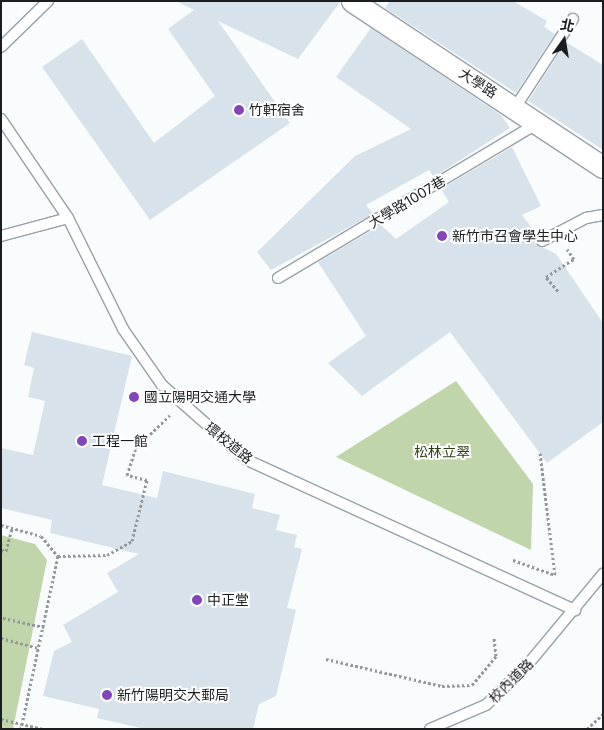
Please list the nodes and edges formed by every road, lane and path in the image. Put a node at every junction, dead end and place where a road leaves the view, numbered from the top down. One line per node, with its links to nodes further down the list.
1 (48, 1): 4 (lane)
2 (352, 1): 5 (street, 大學路)
3 (573, 19): 5 (lane)
4 (1, 47)
5 (516, 106): 7 (street, 大學路)
6 (1, 118): 10 (lane, 環校道路)
7 (535, 125): 8 (street, 大學路); 14 (lane, 大學路1007巷)
8 (603, 167)
9 (603, 214): 11 (lane)
10 (68, 218): 12 (lane); 16 (lane, 環校道路)
11 (557, 234): 13 (lane); 15 (path)
12 (1, 236)
13 (542, 241)
14 (278, 278)
15 (558, 291)
16 (182, 403): 21 (path); 24 (lane, 環校道路)
17 (540, 453): 23 (path)
18 (1, 525): 19 (path)
19 (12, 528): 20 (path); 21 (path)
20 (1, 550)
21 (58, 556): 27 (path)
22 (603, 574): 24 (lane)
23 (555, 575)
24 (575, 610): 37 (lane, 校內道路)
25 (2, 618): 26 (path); 27 (path)
26 (1, 624)
27 (44, 627): 30 (path)
28 (1, 638): 30 (path)
29 (494, 638): 31 (path)
30 (39, 648): 34 (path)
31 (326, 659)
32 (603, 714): 38 (path)
33 (1, 718): 34 (path)
34 (23, 724): 35 (path); 36 (path)
35 (22, 729)
36 (43, 729)
37 (430, 729)
38 (587, 729)

